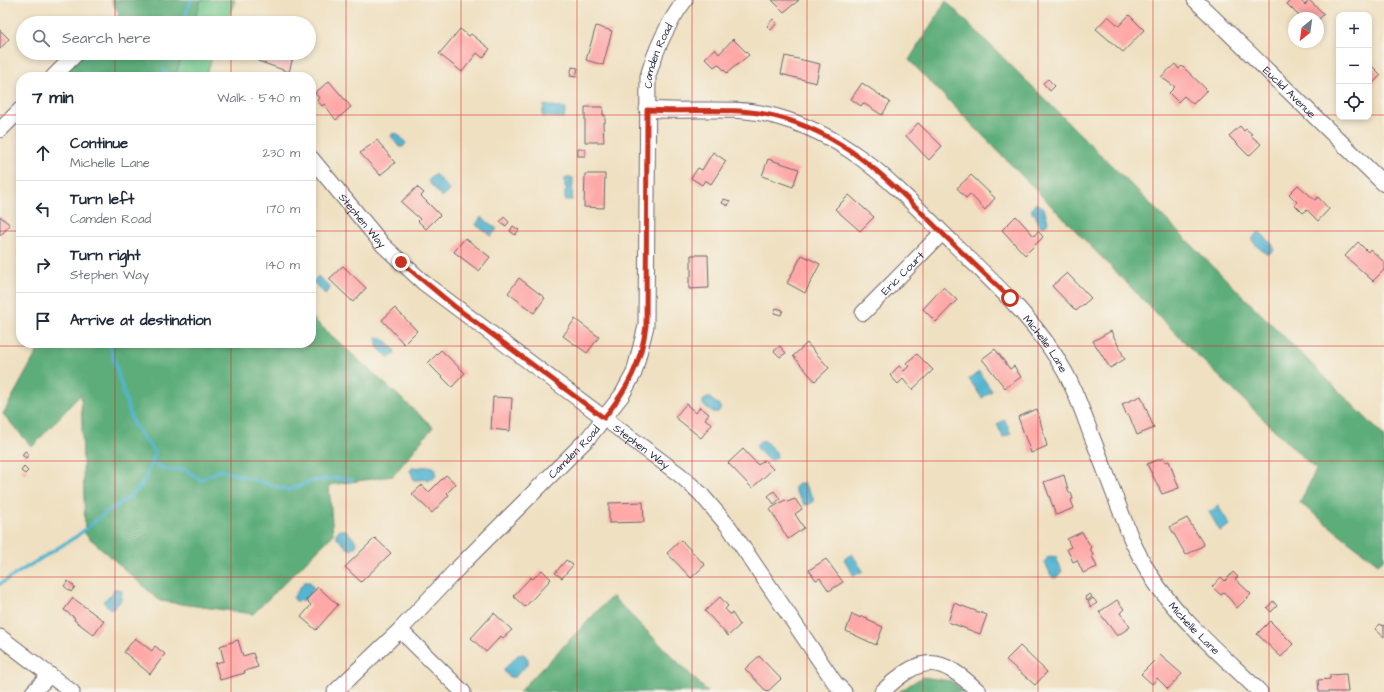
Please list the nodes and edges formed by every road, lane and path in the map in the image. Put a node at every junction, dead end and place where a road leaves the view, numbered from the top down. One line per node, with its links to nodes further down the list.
1 (685, 0): 5 (street, Camden Road)
2 (1194, 0): 9 (street, Euclid Avenue)
3 (70, 60): 4 (street)
4 (58, 72)
5 (647, 110): 10 (street, Michelle Lane); 12 (street, Camden Road)
6 (16, 114): 7 (street)
7 (0, 130)
8 (316, 164): 12 (street, Stephen Way)
9 (1384, 184)
10 (942, 233): 11 (street, Eric Court); 23 (street, Michelle Lane)
11 (863, 313)
12 (604, 418): 13 (street, Camden Road); 20 (street, Stephen Way)
13 (400, 630): 18 (street, Camden Road); 19 (street)
14 (0, 636): 15 (street)
15 (50, 676): 16 (street); 17 (street)
16 (33, 692)
17 (72, 692)
18 (335, 692)
19 (463, 692)
20 (844, 692)
21 (882, 692): 22 (street)
22 (979, 692)
23 (1260, 692)

